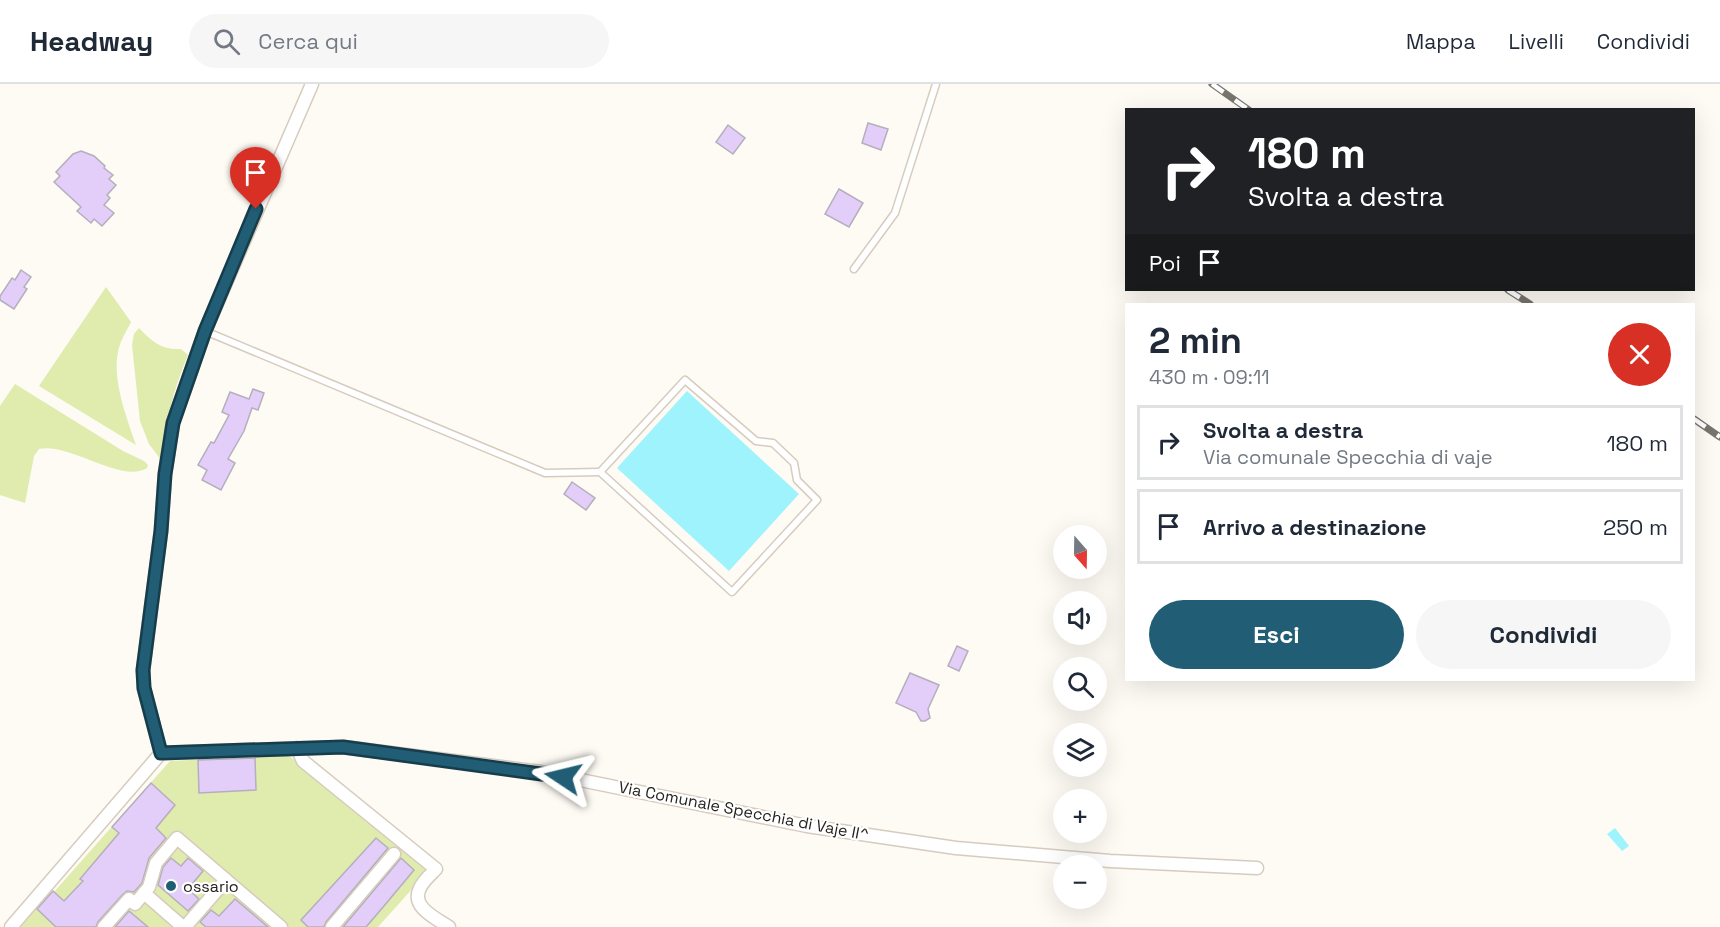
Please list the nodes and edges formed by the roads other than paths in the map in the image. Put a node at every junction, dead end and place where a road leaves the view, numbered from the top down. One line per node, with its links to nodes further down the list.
1 (312, 84): 4 (street)
2 (936, 84): 3 (lane)
3 (854, 269)
4 (205, 331): 5 (lane); 7 (street)
5 (600, 472): 5 (lane)
6 (297, 748): 7 (street, Via Comunale Specchia di Vaje II^); 9 (street, Via Comunale Specchia di Vaje II^); 17 (street)
7 (161, 753): 12 (street)
8 (394, 854): 16 (street)
9 (1257, 868)
10 (226, 880): 11 (street); 14 (street); 15 (street)
11 (144, 893): 13 (street); 14 (street)
12 (11, 927)
13 (104, 927)
14 (184, 927)
15 (281, 927)
16 (332, 927)
17 (449, 927)

